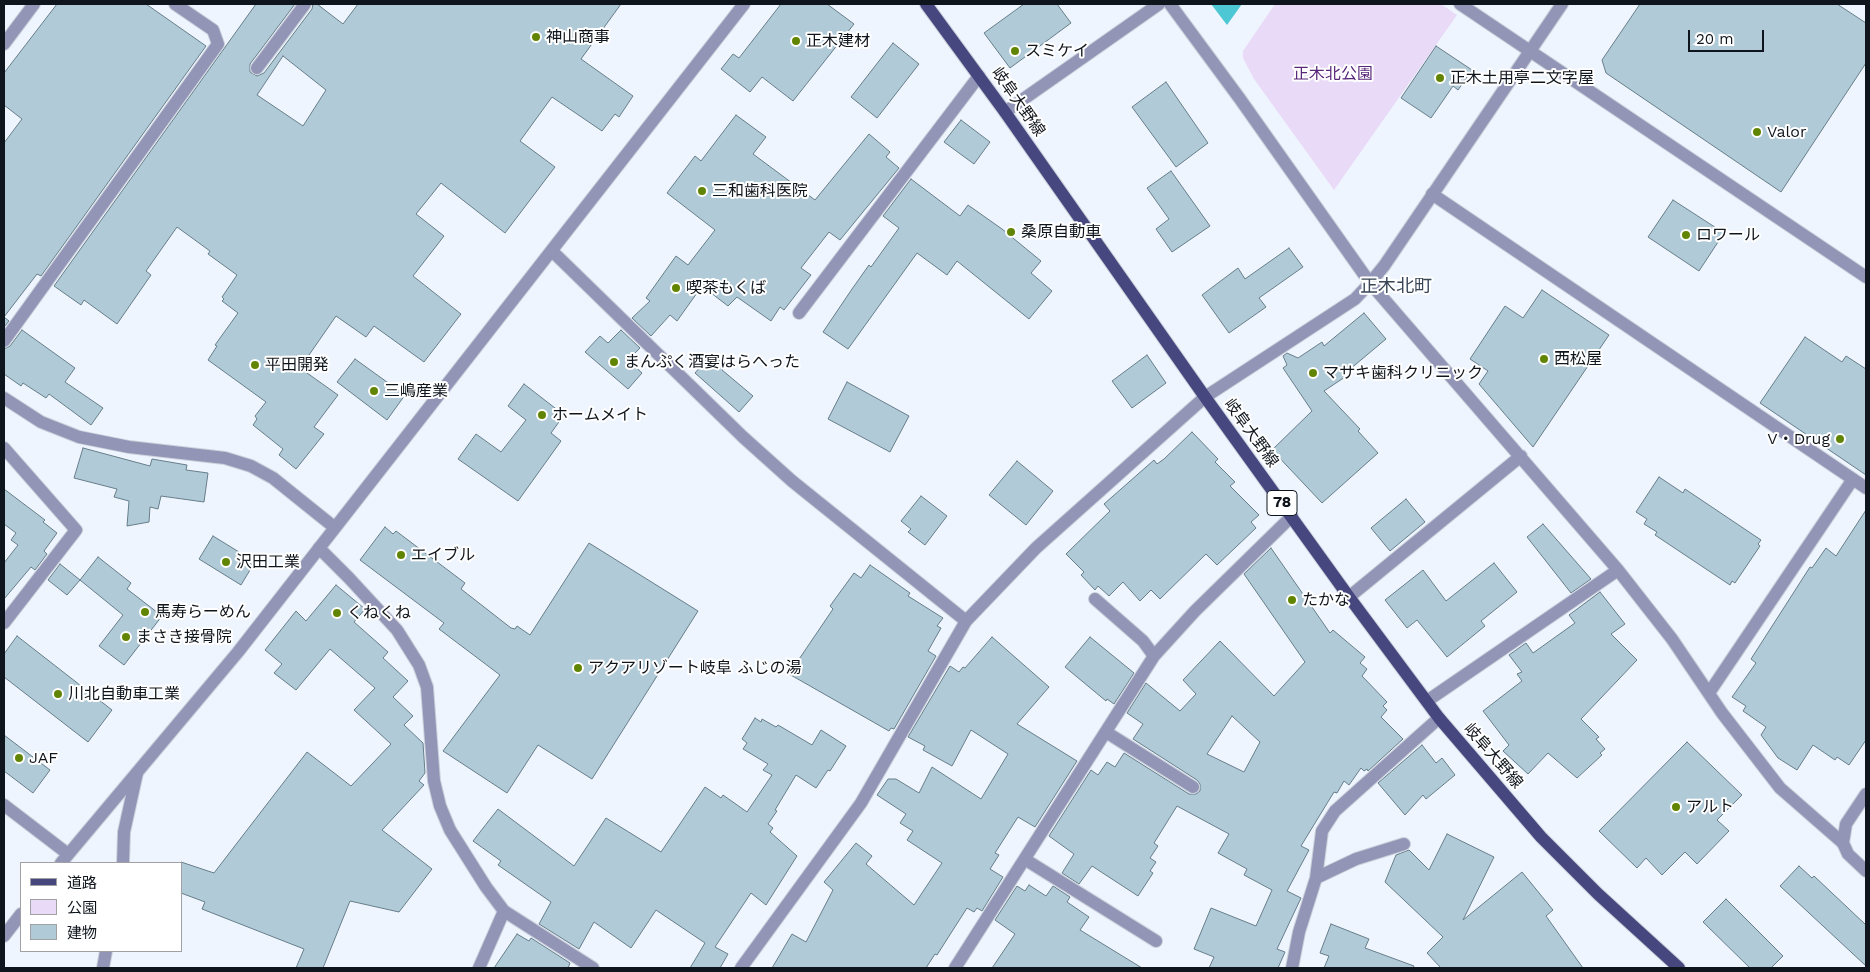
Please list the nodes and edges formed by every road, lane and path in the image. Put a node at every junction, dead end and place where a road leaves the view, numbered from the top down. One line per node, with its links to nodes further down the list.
1 (34, 4): 10 (street)
2 (175, 4): 20 (street)
3 (305, 4): 12 (street)
4 (744, 4): 16 (street)
5 (926, 4): 13 (main road, 岐阜大野線 / 78)
6 (1159, 4): 14 (street)
7 (1170, 4): 18 (street)
8 (1460, 4): 11 (street)
9 (1562, 4): 11 (street)
10 (4, 44)
11 (1530, 51): 15 (street); 17 (street)
12 (257, 68)
13 (979, 76): 14 (main road, 岐阜大野線 / 78); 19 (street)
14 (1005, 112): 21 (main road, 岐阜大野線 / 78)
15 (1432, 194): 18 (street); 25 (street)
16 (552, 251): 28 (street); 33 (street)
17 (1866, 278)
18 (1370, 283): 21 (street); 24 (street)
19 (799, 313)
20 (4, 341)
21 (1205, 397): 27 (main road, 岐阜大野線 / 78); 33 (street)
22 (4, 398): 28 (street)
23 (4, 448): 34 (street)
24 (1521, 456): 30 (street); 31 (street)
25 (1853, 479): 26 (street); 36 (street)
26 (1866, 488)
27 (1292, 516): 31 (main road, 岐阜大野線 / 78); 35 (street)
28 (334, 527): 29 (street)
29 (318, 548): 40 (street); 51 (street)
30 (1618, 570): 36 (street); 37 (street)
31 (1349, 597): 37 (main road, 岐阜大野線 / 78)
32 (1096, 599): 35 (street)
33 (966, 621): 59 (street)
34 (4, 623)
35 (1154, 656): 39 (street)
36 (1709, 693): 44 (street)
37 (1427, 701): 38 (main road, 岐阜大野線 / 78)
38 (1439, 718): 50 (street); 62 (main road, 岐阜大野線 / 78)
39 (1106, 732): 41 (street); 47 (street)
40 (137, 773): 46 (street); 48 (street)
41 (1193, 787)
42 (1866, 794): 44 (street)
43 (4, 805): 46 (street)
44 (1843, 843): 49 (street)
45 (1404, 844): 50 (street)
46 (65, 859)
47 (1026, 860): 54 (street); 60 (street)
48 (122, 862)
49 (1866, 871)
50 (1316, 878): 61 (street)
51 (504, 911): 57 (street); 58 (street)
52 (20, 915): 53 (street)
53 (4, 936)
54 (1156, 941)
55 (106, 952): 56 (street)
56 (103, 968)
57 (479, 968)
58 (593, 968)
59 (741, 968)
60 (955, 968)
61 (1292, 968)
62 (1679, 968)

